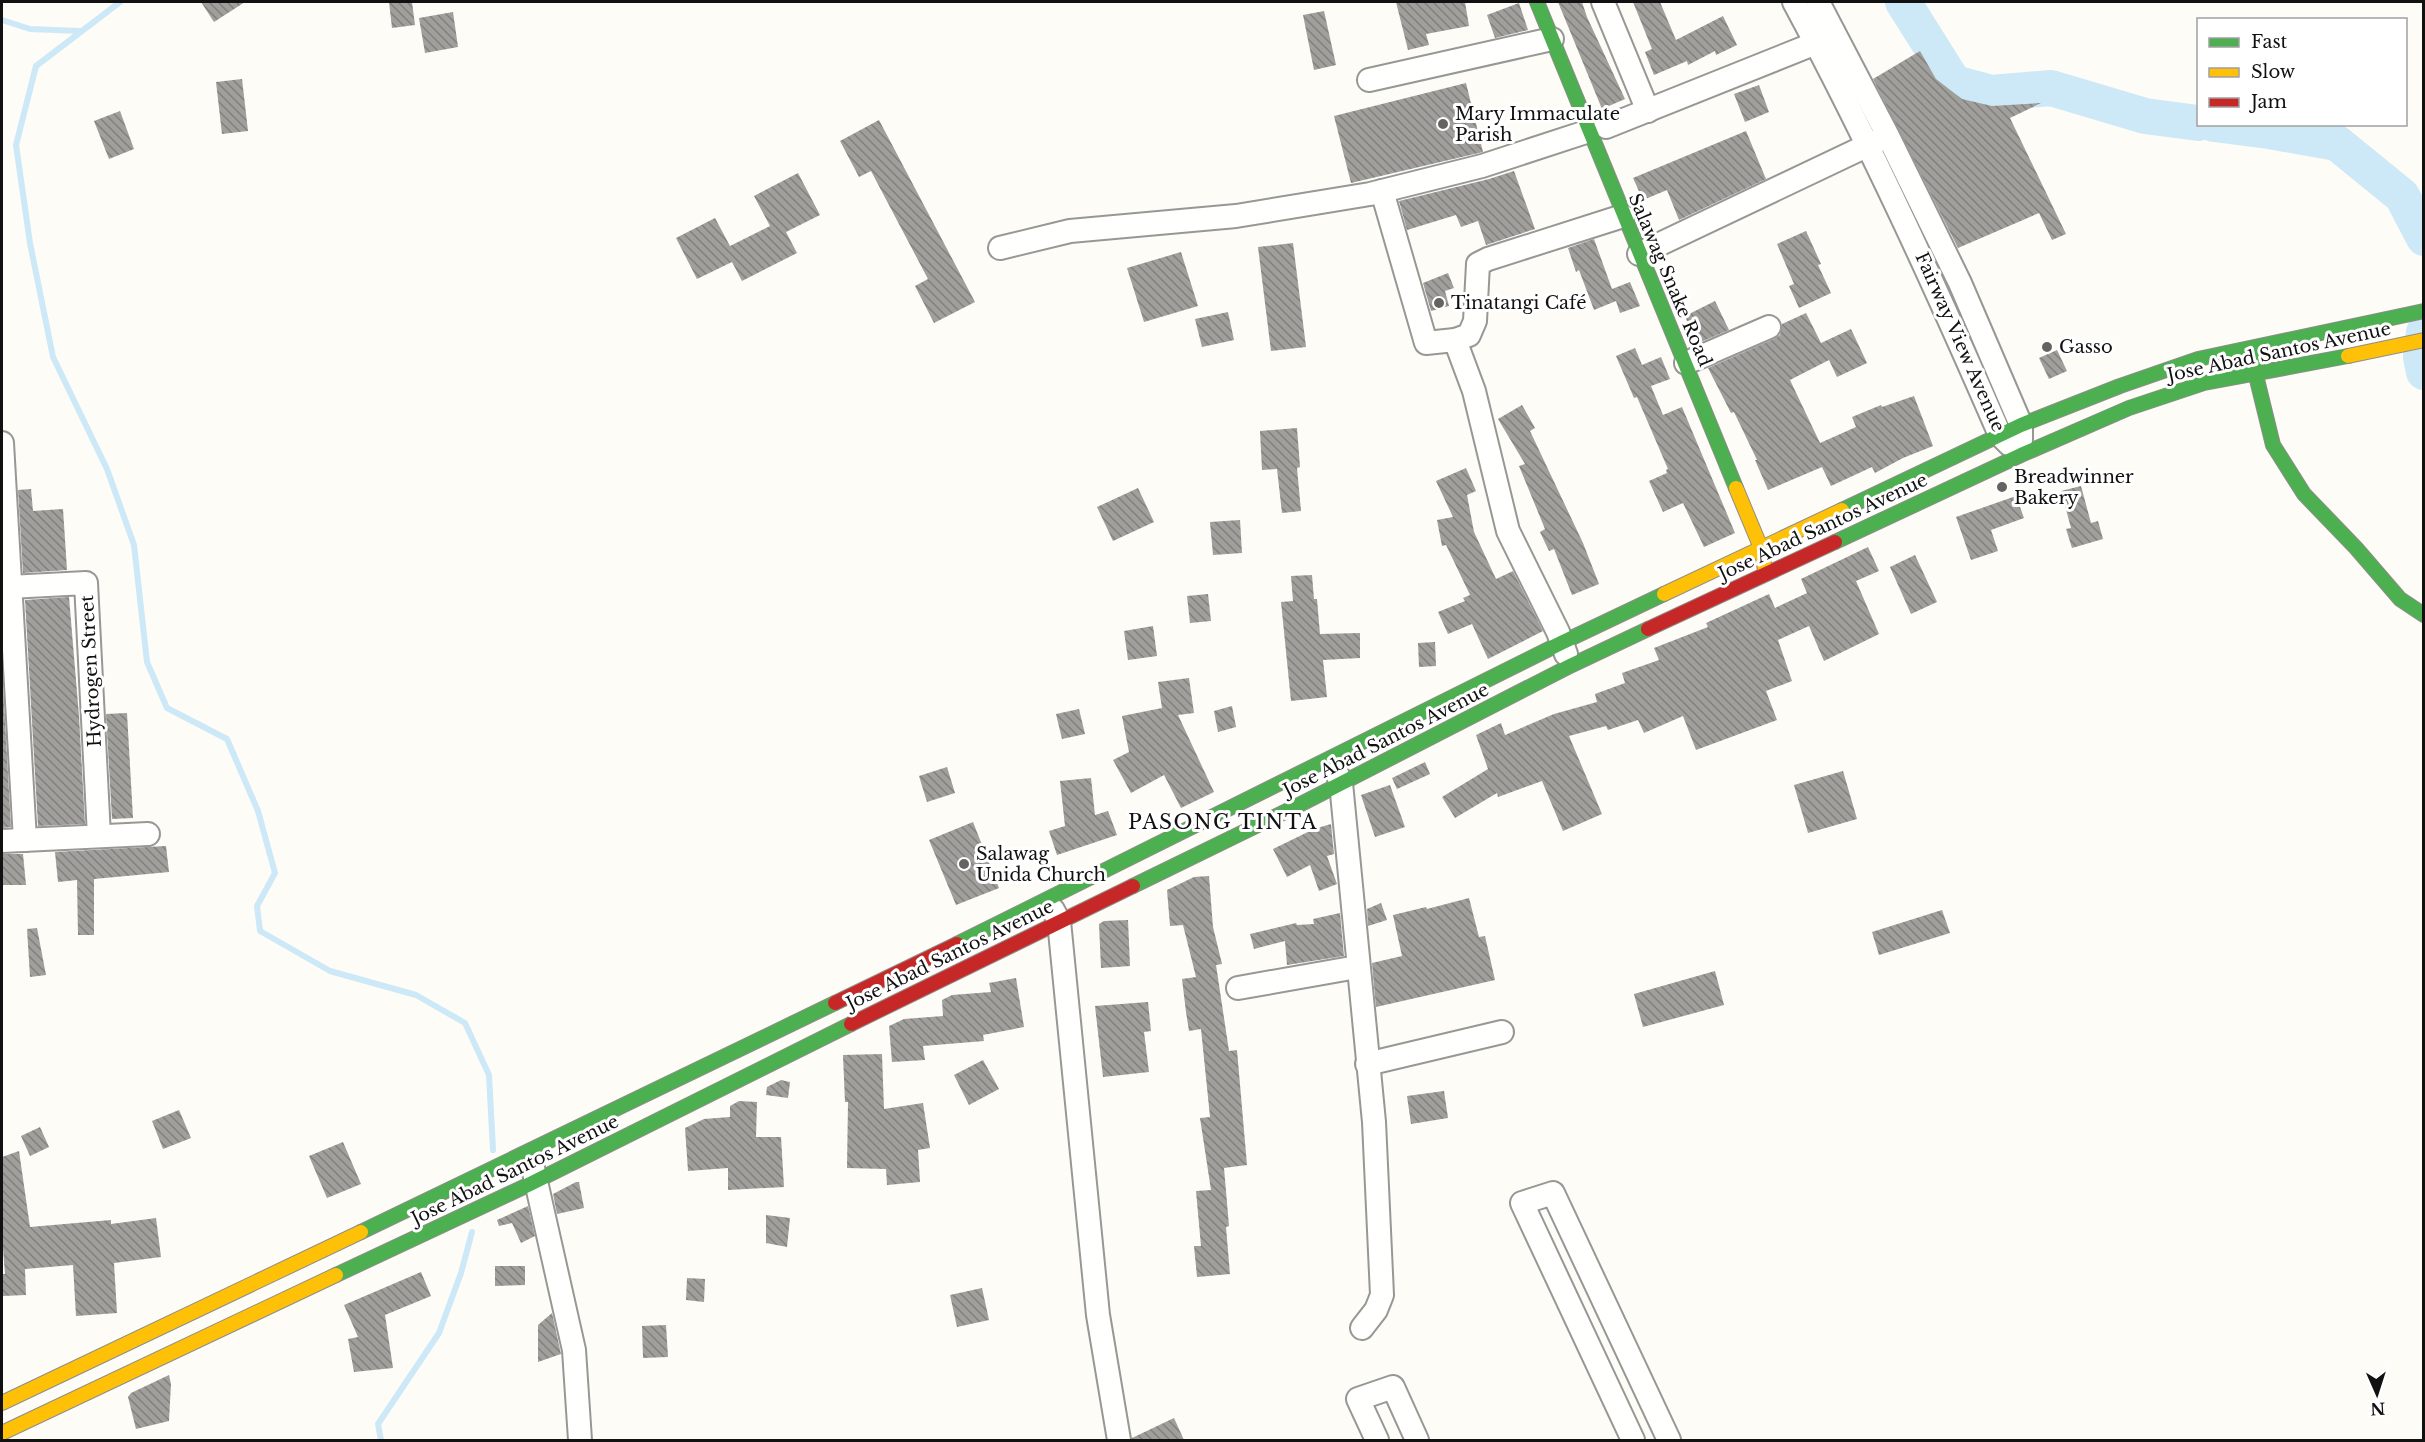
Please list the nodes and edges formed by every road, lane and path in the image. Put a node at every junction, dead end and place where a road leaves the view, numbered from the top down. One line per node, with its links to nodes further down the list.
1 (1537, 2): 5 (main road, Salawag Snake Road)
2 (1603, 2): 8 (street)
3 (1794, 2): 6 (street, Fairway View Avenue)
4 (1818, 2): 10 (street, Fairway View Avenue)
5 (1552, 39): 7 (street); 9 (main road, Salawag Snake Road)
6 (1816, 43): 8 (street); 10 (street, Fairway View Avenue)
7 (1369, 80)
8 (1648, 111): 9 (street)
9 (1598, 129): 11 (street); 12 (main road, Salawag Snake Road)
10 (1878, 141): 14 (street); 15 (street, Fairway View Avenue); 16 (street, Fairway View Avenue)
11 (1382, 191): 13 (street); 19 (street)
12 (1623, 216): 14 (main road, Salawag Snake Road); 19 (street)
13 (1000, 248)
14 (1639, 254): 22 (main road, Salawag Snake Road)
15 (1960, 283): 16 (street); 24 (street, Fairway View Avenue)
16 (1938, 292): 25 (street, Fairway View Avenue)
17 (2424, 311): 21 (main road, Jose Abad Santos Avenue)
18 (1769, 327): 22 (street)
19 (1455, 340): 32 (street)
20 (2424, 340): 23 (main road, Jose Abad Santos Avenue)
21 (2249, 346): 23 (main road); 24 (main road, Jose Abad Santos Avenue)
22 (1686, 363): 28 (main road, Salawag Snake Road)
23 (2255, 372): 27 (main road, Jose Abad Santos Avenue); 31 (main road)
24 (2021, 426): 25 (main road, Jose Abad Santos Avenue); 27 (street, Fairway View Avenue)
25 (2000, 435): 27 (street, Fairway View Avenue); 28 (main road, Jose Abad Santos Avenue)
26 (2, 443): 30 (street)
27 (2021, 455): 29 (main road, Jose Abad Santos Avenue)
28 (1761, 548): 29 (main road, Salawag Snake Road); 32 (main road, Jose Abad Santos Avenue)
29 (1765, 574): 33 (main road, Jose Abad Santos Avenue)
30 (9, 587): 37 (street, Hydrogen Street); 38 (street)
31 (2424, 615)
32 (1561, 643): 33 (street); 34 (main road, Jose Abad Santos Avenue)
33 (1572, 665): 35 (main road, Jose Abad Santos Avenue)
34 (1330, 758): 35 (street); 40 (main road, Jose Abad Santos Avenue)
35 (1341, 783): 41 (main road, Jose Abad Santos Avenue); 42 (street)
36 (148, 834): 37 (street)
37 (99, 836): 38 (street)
38 (25, 840): 39 (street)
39 (2, 841)
40 (1047, 900): 41 (street); 46 (main road, Jose Abad Santos Avenue)
41 (1059, 921): 47 (main road, Jose Abad Santos Avenue); 52 (street)
42 (1357, 967): 43 (street); 45 (street)
43 (1238, 988)
44 (1502, 1032): 45 (street)
45 (1367, 1064): 48 (street)
46 (522, 1155): 47 (street); 49 (main road, Jose Abad Santos Avenue)
47 (532, 1183): 50 (main road, Jose Abad Santos Avenue); 51 (street)
48 (1362, 1328)
49 (2, 1403)
50 (2, 1433)
51 (580, 1440)
52 (1119, 1440)
53 (1377, 1440): 54 (street)
54 (1417, 1440)
55 (1634, 1440): 56 (street)
56 (1669, 1440)

